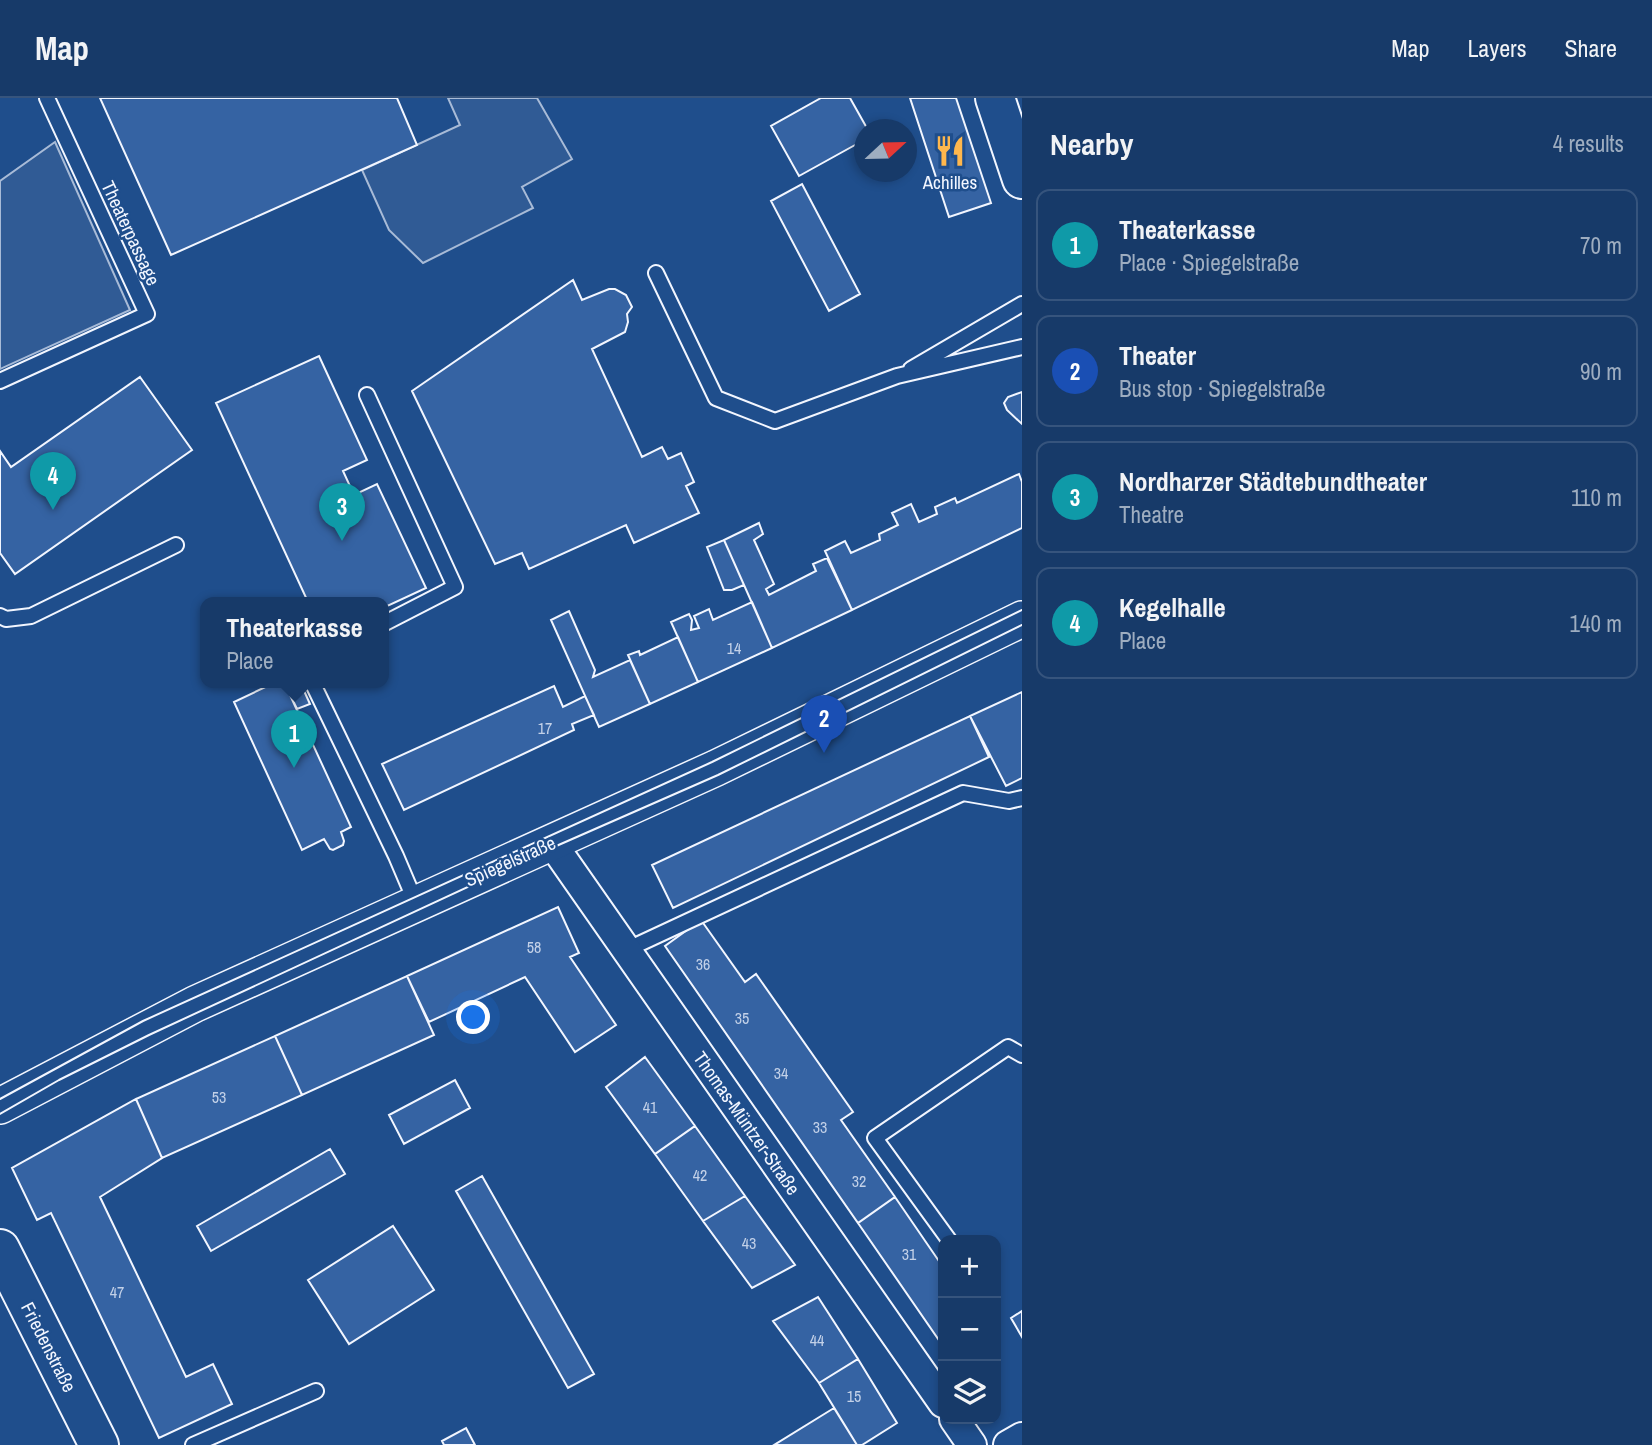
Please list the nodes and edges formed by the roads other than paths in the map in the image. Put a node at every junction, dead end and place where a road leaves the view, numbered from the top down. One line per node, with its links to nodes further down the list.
1 (47, 98): 8 (lane, Theaterpassage)
2 (995, 98): 3 (main road)
3 (1022, 178)
4 (656, 273): 7 (lane)
5 (1022, 304): 7 (lane)
6 (1022, 347): 7 (lane)
7 (897, 376)
8 (0, 381)
9 (367, 395): 13 (lane)
10 (176, 545): 11 (lane)
11 (0, 616)
12 (1022, 619): 16 (street, Spiegelstraße)
13 (389, 621)
14 (315, 688): 17 (lane)
15 (1022, 798): 18 (lane)
16 (551, 842): 17 (street, Spiegelstraße); 18 (street, Thomas-Müntzer-Straße)
17 (416, 903): 20 (street, Spiegelstraße)
18 (626, 950): 24 (street, Thomas-Müntzer-Straße)
19 (1022, 1055): 21 (lane)
20 (0, 1106)
21 (945, 1235)
22 (0, 1249): 27 (main road, Friedenstraße)
23 (316, 1391): 28 (lane)
24 (938, 1396)
25 (957, 1424): 29 (street)
26 (1022, 1437): 30 (street)
27 (99, 1445)
28 (194, 1445)
29 (972, 1445)
30 (1008, 1445)

